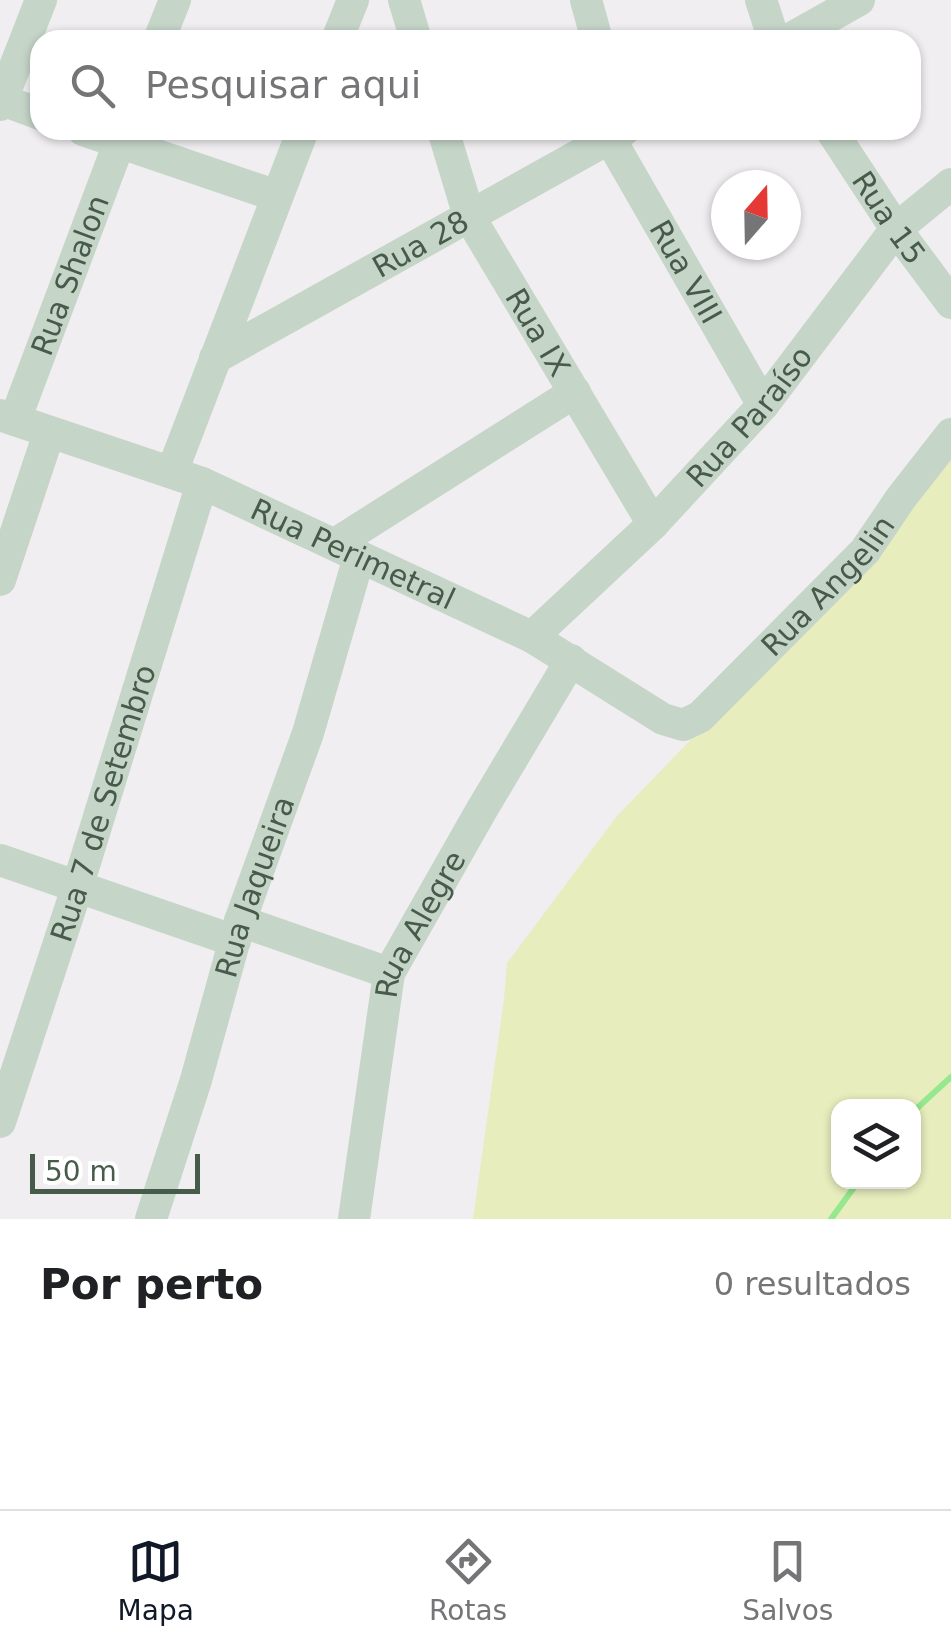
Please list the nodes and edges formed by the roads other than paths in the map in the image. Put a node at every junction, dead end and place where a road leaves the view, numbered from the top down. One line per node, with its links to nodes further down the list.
1 (41, 0): 14 (street)
2 (175, 0): 8 (street)
3 (353, 0): 9 (street)
4 (404, 0): 10 (street)
5 (586, 0): 11 (street)
6 (761, 0): 12 (street)
7 (858, 0): 13 (street)
8 (163, 30)
9 (341, 30)
10 (413, 30)
11 (594, 30)
12 (771, 30)
13 (806, 30)
14 (1, 102): 15 (street)
15 (30, 111)
16 (120, 140): 31 (street, Rua Shalon)
17 (129, 140): 24 (street)
18 (298, 140): 24 (street, Rua 7 de Setembro)
19 (446, 140): 25 (street, Rua IX)
20 (605, 140): 25 (street, Rua 28)
21 (623, 140): 30 (street, Rua VIII)
22 (838, 140): 26 (street, Rua 15)
23 (951, 184): 26 (street, Rua Paraíso)
24 (277, 196): 28 (street, Rua 7 de Setembro)
25 (469, 216): 28 (street, Rua 28); 29 (street, Rua IX)
26 (896, 229): 27 (street, Rua 15); 30 (street, Rua Paraíso)
27 (951, 303)
28 (215, 358): 34 (street, Rua 7 de Setembro)
29 (575, 392): 35 (street, Rua IX); 36 (street)
30 (763, 405): 35 (street, Rua Paraíso)
31 (7, 418): 32 (street, Rua Perimetral)
32 (49, 432): 34 (street, Rua Perimetral); 37 (street)
33 (951, 434): 40 (street, Rua Angelin)
34 (187, 478): 36 (street, Rua Perimetral); 42 (street, Rua 7 de Setembro)
35 (653, 524): 38 (street, Rua Paraíso)
36 (347, 551): 38 (street, Rua Perimetral); 43 (street, Rua Jaqueira)
37 (0, 580)
38 (532, 636): 39 (street, Rua Perimetral)
39 (571, 660): 40 (street, Rua Perimetral); 44 (street, Rua Alegre)
40 (688, 725)
41 (0, 860): 42 (street)
42 (78, 888): 43 (street); 45 (street, Rua 7 de Setembro)
43 (237, 931): 44 (street); 46 (street, Rua Jaqueira)
44 (389, 973): 47 (street, Rua Alegre)
45 (0, 1122)
46 (152, 1219)
47 (354, 1219)

